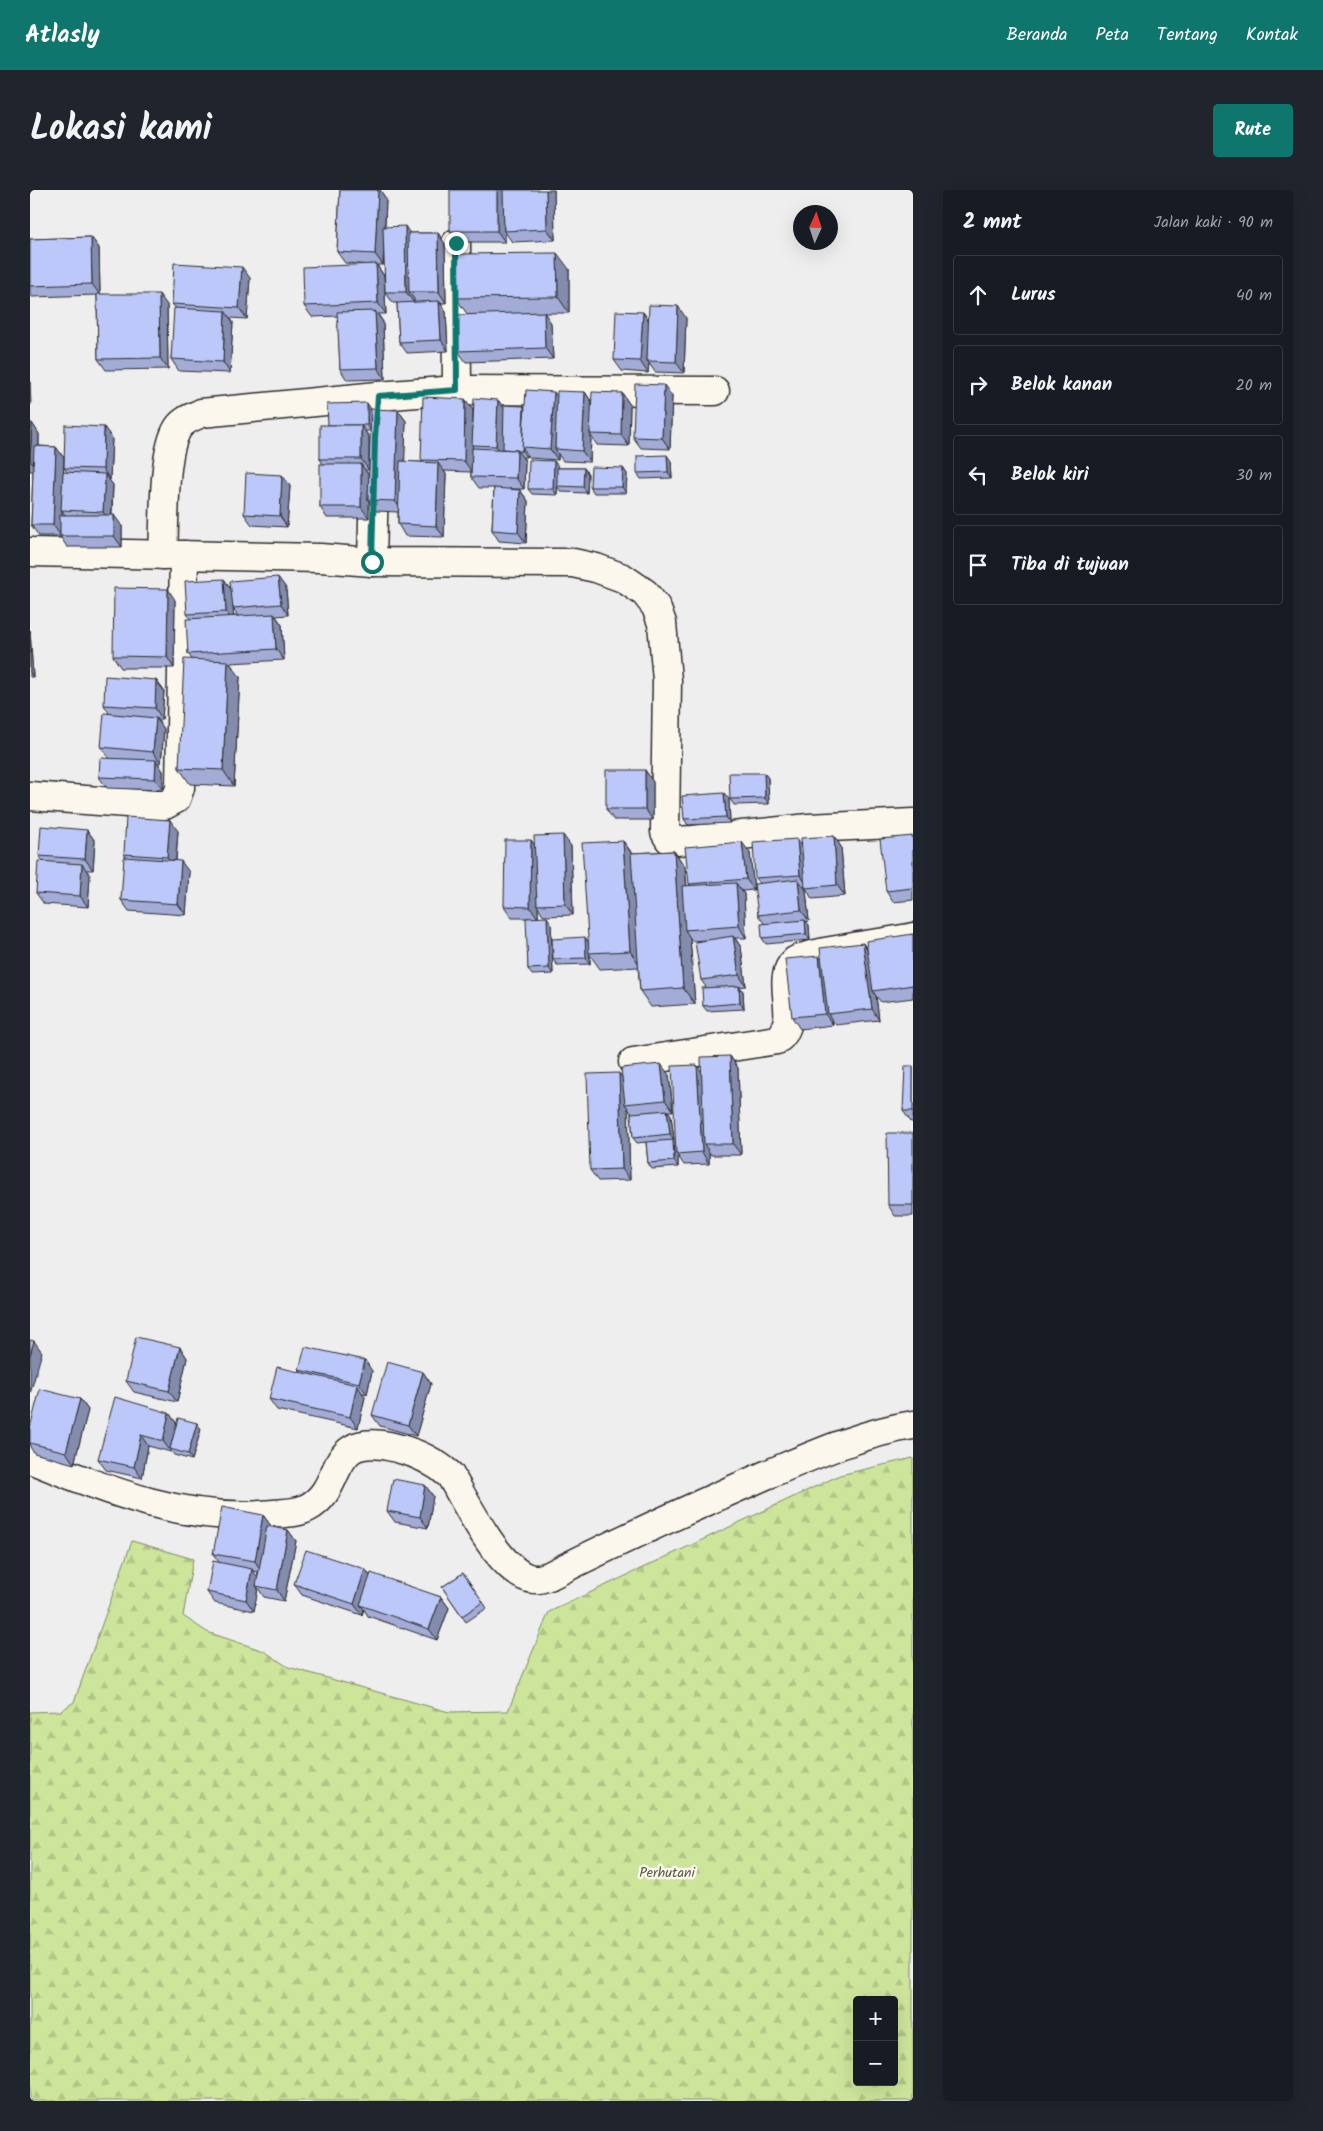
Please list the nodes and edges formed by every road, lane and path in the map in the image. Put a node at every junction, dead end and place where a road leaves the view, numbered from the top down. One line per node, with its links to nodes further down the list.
1 (456, 243): 2 (street)
2 (457, 390): 3 (street); 4 (street)
3 (715, 391)
4 (378, 396): 6 (street); 7 (street)
5 (30, 552): 6 (street)
6 (174, 555): 7 (street); 8 (street)
7 (372, 562): 9 (street)
8 (30, 796)
9 (913, 823)
10 (913, 937): 11 (street)
11 (633, 1062)
12 (913, 1425): 13 (street)
13 (30, 1459)

